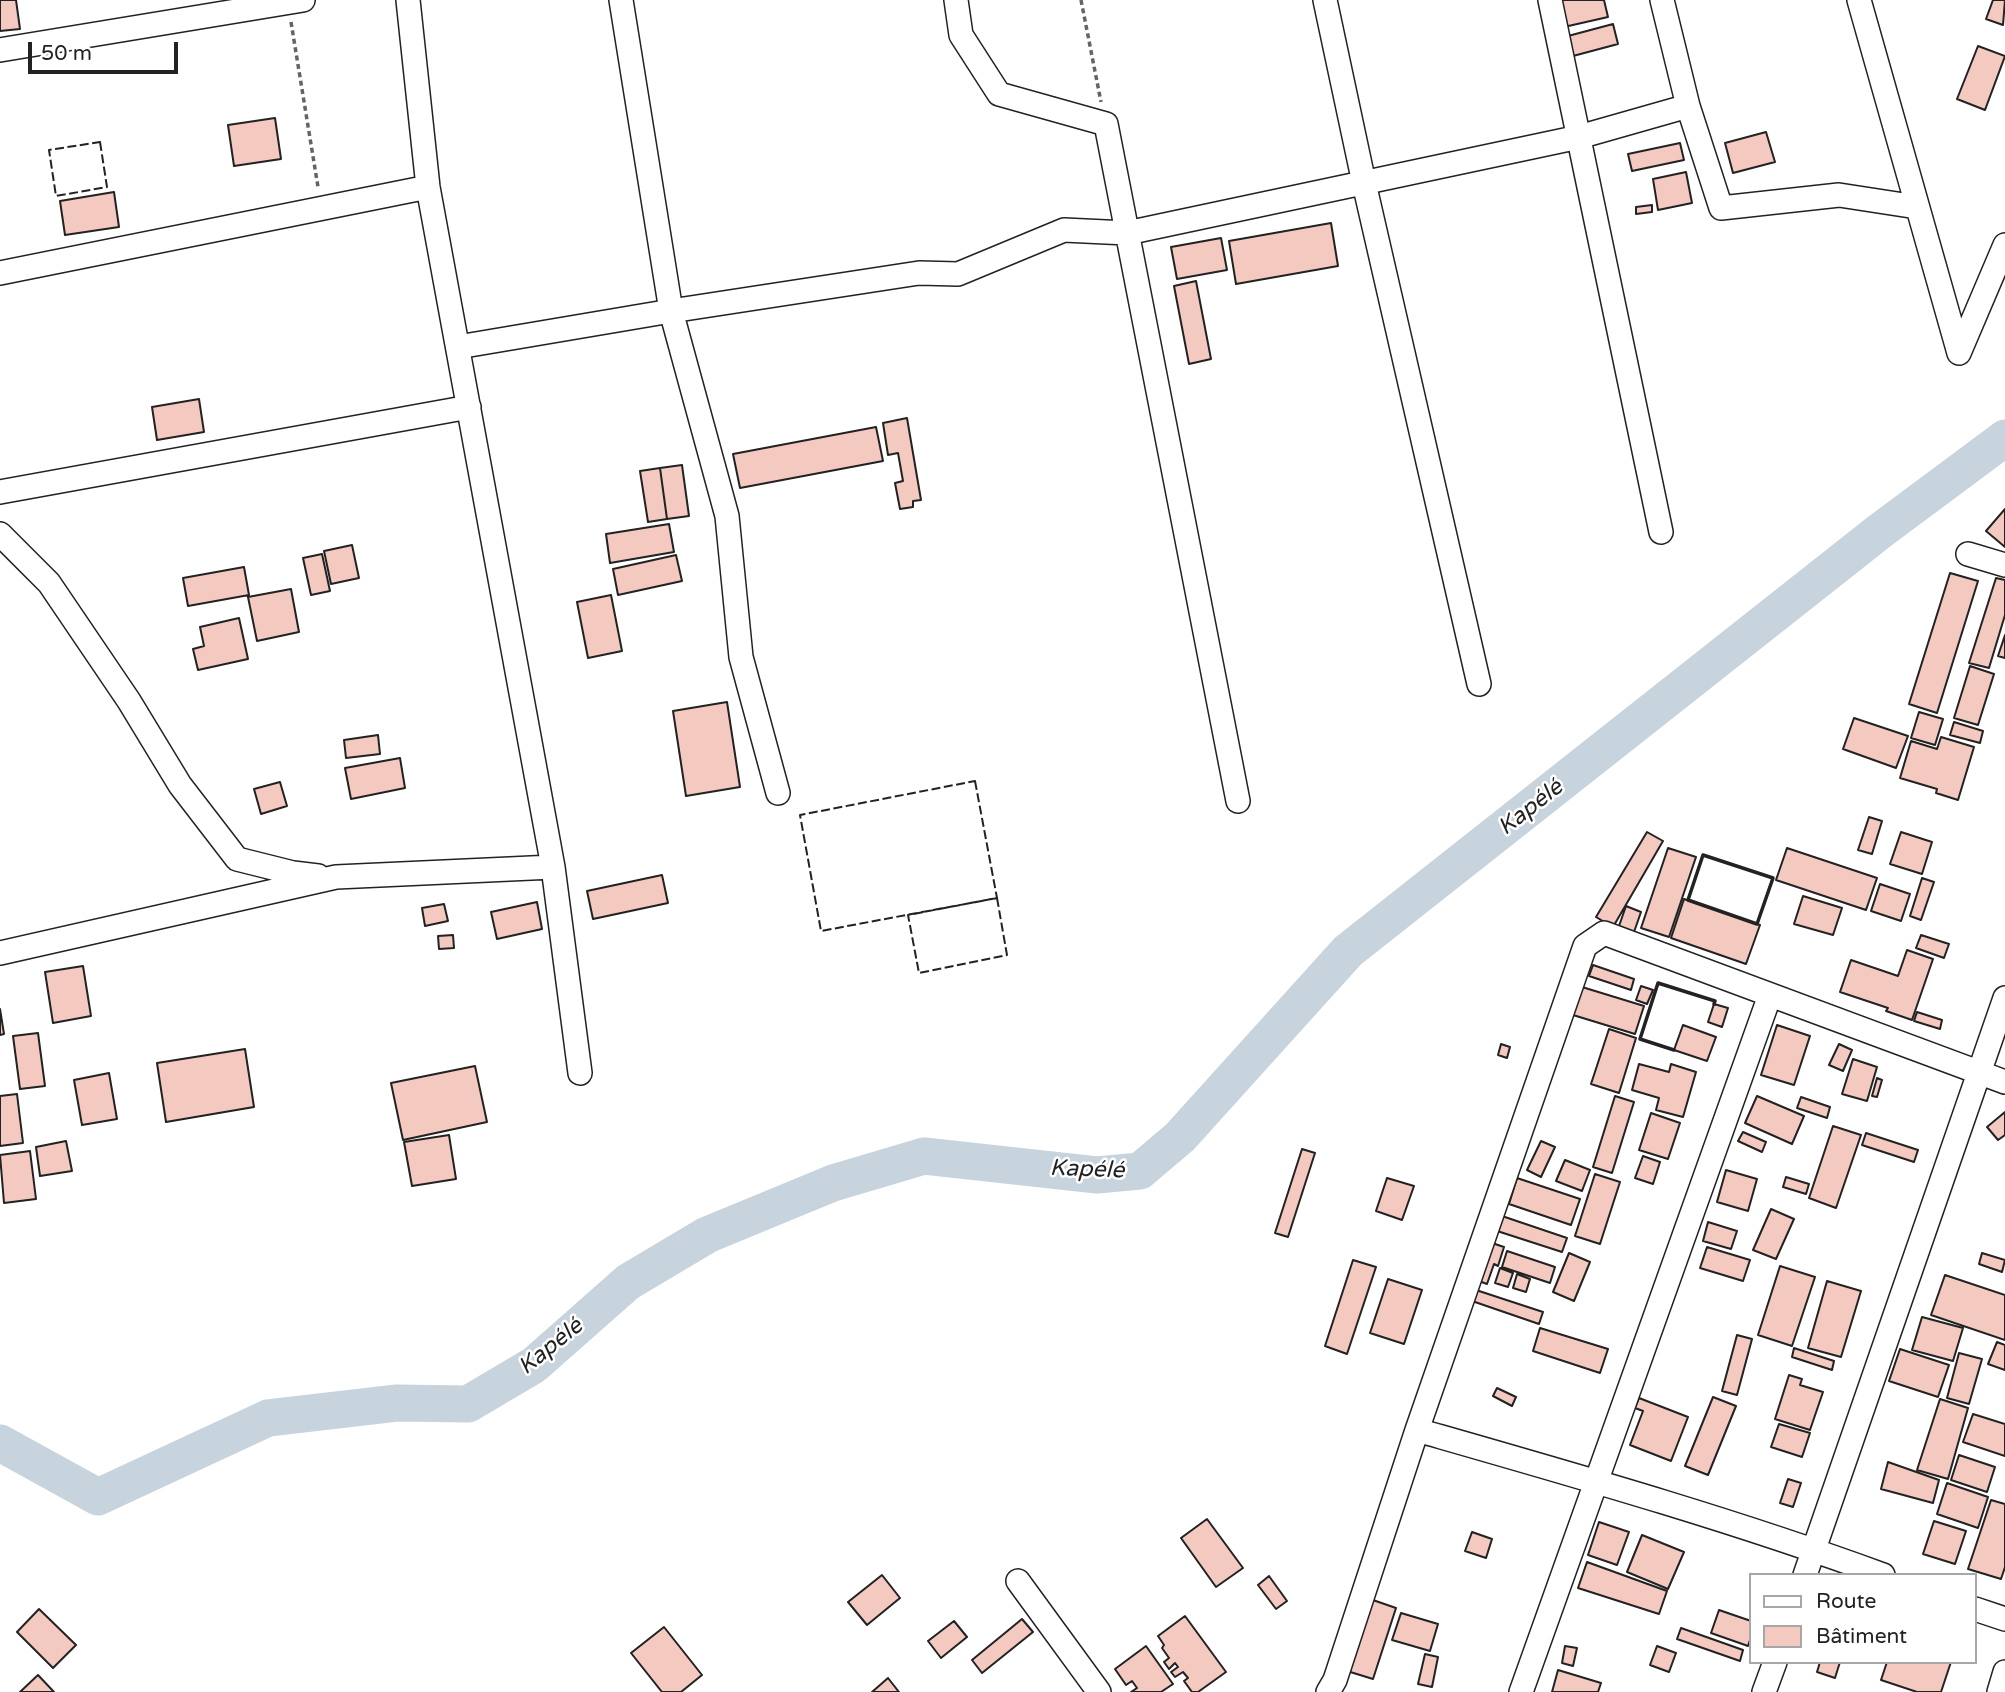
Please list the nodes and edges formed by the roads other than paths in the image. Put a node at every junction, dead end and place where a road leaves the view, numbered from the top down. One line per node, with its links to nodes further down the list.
1 (408, 0): 13 (street)
2 (621, 0): 18 (street)
3 (956, 0): 15 (street)
4 (1325, 0): 12 (street)
5 (1550, 0): 11 (street)
6 (1662, 0): 10 (street)
7 (1859, 0): 14 (street)
8 (296, 2): 9 (street)
9 (0, 50)
10 (1688, 106): 11 (street); 14 (street)
11 (1579, 137): 12 (street); 22 (street)
12 (1364, 183): 15 (street); 26 (street)
13 (428, 187): 17 (street); 19 (street)
14 (1917, 207): 16 (street)
15 (1127, 233): 18 (street); 28 (street)
16 (2005, 245)
17 (0, 273)
18 (671, 311): 19 (street); 27 (street)
19 (458, 347): 20 (street)
20 (468, 407): 21 (street); 29 (street)
21 (0, 492)
22 (1661, 531)
23 (0, 534): 30 (street)
24 (1968, 554): 25 (street)
25 (2005, 565)
26 (1479, 684)
27 (778, 793)
28 (1238, 801)
29 (553, 867): 30 (street); 34 (street)
30 (336, 877): 31 (street)
31 (0, 953)
32 (1770, 995): 35 (street); 37 (street); 38 (street)
33 (2005, 998): 35 (street)
34 (580, 1073)
35 (1979, 1073): 36 (street); 39 (street)
36 (2005, 1082)
37 (1417, 1430): 38 (street); 48 (street)
38 (1596, 1481): 39 (street); 49 (street)
39 (1813, 1549): 40 (street); 41 (street)
40 (1806, 1573)
41 (1878, 1573)
42 (1018, 1581): 47 (street)
43 (1977, 1610): 44 (street)
44 (2005, 1619)
45 (1773, 1664): 50 (street)
46 (2005, 1672): 51 (street)
47 (1099, 1692)
48 (1328, 1692)
49 (1521, 1692)
50 (1764, 1692)
51 (1999, 1692)

